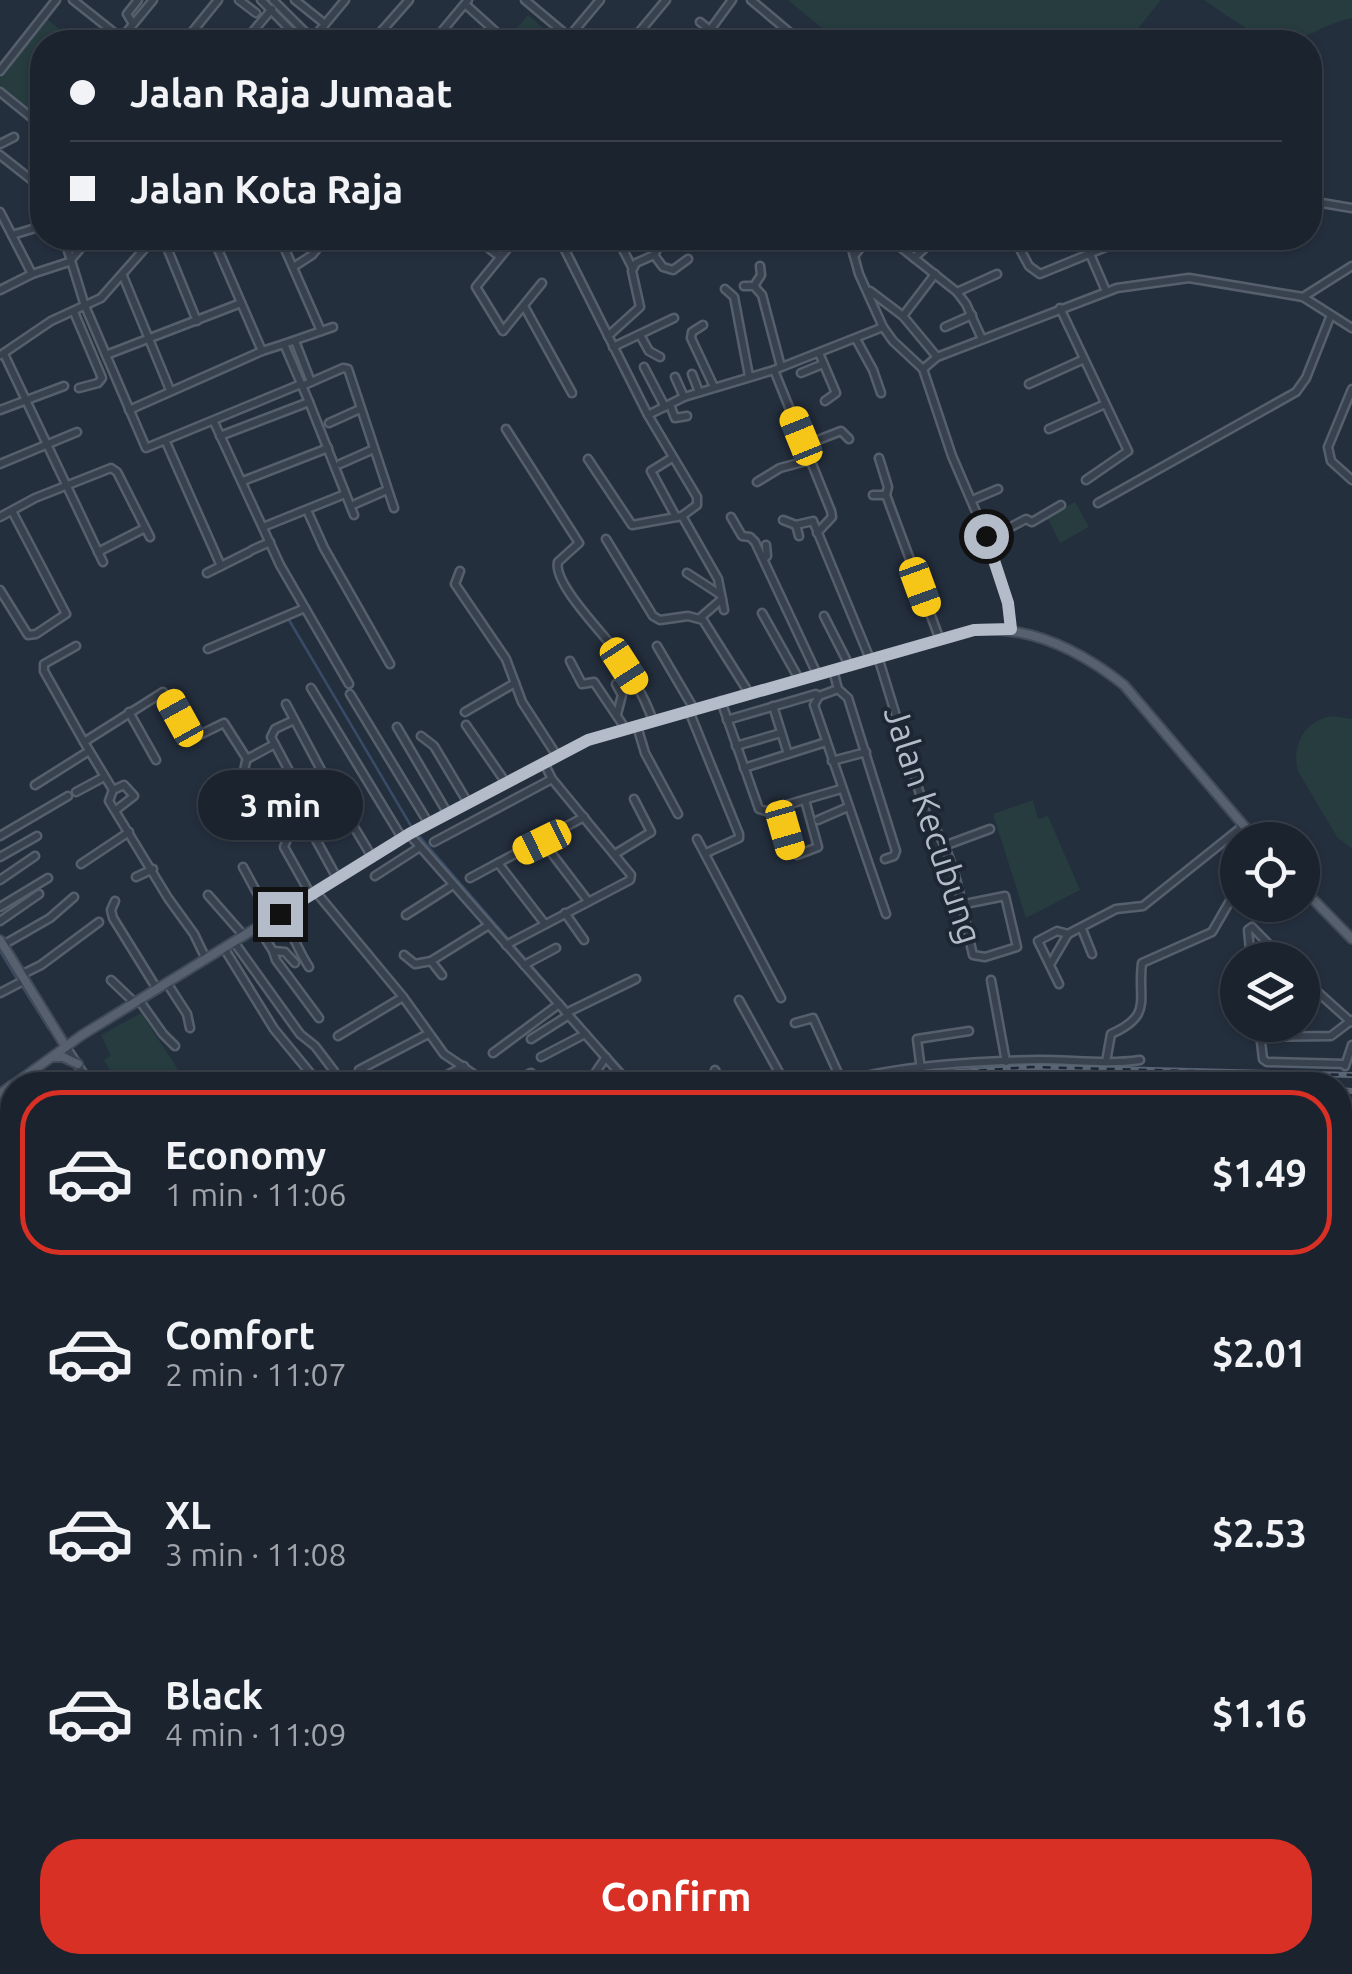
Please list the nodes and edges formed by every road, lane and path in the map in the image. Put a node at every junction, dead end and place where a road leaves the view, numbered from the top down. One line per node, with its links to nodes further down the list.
1 (73, 0): 24 (street)
2 (153, 0): 20 (street)
3 (218, 0): 26 (street)
4 (239, 0): 18 (street)
5 (261, 0): 17 (street)
6 (295, 0): 21 (street)
7 (345, 0): 21 (street)
8 (408, 0): 31 (street)
9 (600, 0): 35 (street)
10 (666, 0): 36 (street)
11 (732, 0): 37 (street)
12 (751, 0): 38 (street)
13 (52, 1): 23 (street)
14 (134, 2): 20 (street)
15 (467, 2): 32 (street); 33 (street)
16 (530, 2): 34 (street)
17 (273, 4): 27 (street); 28 (street); 29 (street)
18 (256, 13)
19 (700, 22): 37 (street)
20 (133, 24): 25 (street)
21 (325, 24): 30 (street)
22 (30, 30): 39 (street)
23 (30, 30)
24 (110, 30)
25 (129, 30)
26 (194, 30)
27 (253, 30)
28 (293, 30)
29 (300, 30)
30 (321, 30)
31 (382, 30)
32 (446, 30)
33 (494, 30)
34 (561, 30)
35 (579, 30)
36 (641, 30)
37 (710, 30)
38 (787, 30)
39 (0, 70)
40 (0, 92): 41 (street)
41 (30, 116)
42 (14, 137): 43 (street)
43 (0, 144)
44 (0, 155): 45 (street)
45 (9, 162): 46 (street); 47 (street)
46 (0, 166)
47 (30, 179)
48 (1322, 205): 49 (street)
49 (1352, 208)
50 (0, 212): 52 (street)
51 (30, 230): 52 (street)
52 (12, 235): 83 (street)
53 (66, 250): 78 (street)
54 (79, 250): 78 (street)
55 (144, 250): 86 (street)
56 (168, 250): 103 (street)
57 (218, 250): 94 (street)
58 (286, 250): 79 (street)
59 (316, 250): 79 (street)
60 (492, 250): 74 (street)
61 (505, 250): 74 (street)
62 (566, 250): 111 (street)
63 (623, 250): 82 (street)
64 (657, 250): 73 (street)
65 (852, 250): 75 (street)
66 (859, 250): 75 (street)
67 (904, 250): 76 (street)
68 (923, 250): 76 (street)
69 (1020, 250): 72 (street)
70 (1087, 250): 72 (street)
71 (1098, 250): 72 (street)
72 (1088, 254): 92 (street)
73 (654, 255): 77 (street); 82 (street)
74 (500, 256): 96 (street)
75 (854, 256): 89 (street)
76 (914, 258): 84 (street)
77 (688, 259)
78 (69, 262): 83 (street); 95 (street)
79 (295, 266): 109 (street)
80 (760, 266): 126 (street)
81 (1352, 266): 93 (street)
82 (632, 268): 111 (street)
83 (32, 274): 90 (street)
84 (935, 274): 91 (street); 101 (street)
85 (997, 274): 91 (street)
86 (123, 276): 95 (street); 112 (street)
87 (542, 283): 96 (street)
88 (725, 288): 130 (street)
89 (866, 288): 101 (street); 106 (street)
90 (0, 290)
91 (957, 292): 100 (street)
92 (1106, 292): 93 (street); 97 (street)
93 (1303, 297): 99 (street)
94 (241, 303): 103 (street); 118 (street)
95 (85, 306): 98 (street); 120 (street)
96 (524, 306): 141 (street)
97 (1060, 308): 113 (street); 124 (street)
98 (74, 312): 119 (street); 137 (street)
99 (1331, 314): 108 (street); 183 (street)
100 (972, 315): 105 (street); 113 (street)
101 (902, 316): 121 (street)
102 (674, 318): 110 (street)
103 (197, 321): 112 (street)
104 (704, 326): 136 (street)
105 (946, 326)
106 (883, 327): 114 (street); 127 (street)
107 (333, 328): 109 (street)
108 (1352, 328)
109 (321, 332): 115 (street)
110 (640, 335): 117 (street); 122 (street)
111 (608, 336): 117 (street)
112 (148, 338): 120 (street); 139 (street)
113 (982, 339): 121 (street)
114 (859, 340): 123 (street); 142 (street)
115 (295, 341): 116 (street); 132 (street)
116 (284, 344): 118 (street); 134 (street)
117 (613, 346): 152 (street)
118 (262, 351): 139 (street)
119 (2, 354): 144 (street)
120 (106, 355): 151 (street)
121 (937, 356): 127 (street)
122 (660, 357)
123 (821, 359): 126 (street); 128 (street); 145 (street)
124 (1083, 359): 133 (street); 147 (street)
125 (644, 367): 148 (street)
126 (777, 368): 130 (street); 163 (street)
127 (923, 368): 182 (street)
128 (802, 373)
129 (692, 374): 140 (street)
130 (750, 376): 136 (street)
131 (676, 377): 143 (street)
132 (311, 382): 134 (street); 149 (street)
133 (1029, 384)
134 (301, 385): 146 (street); 154 (street)
135 (64, 386): 144 (street)
136 (714, 387): 140 (street)
137 (79, 388)
138 (1352, 389): 173 (street)
139 (170, 390): 151 (street)
140 (699, 392): 143 (street)
141 (572, 393)
142 (881, 393)
143 (684, 398): 148 (street)
144 (25, 400): 150 (street); 162 (street)
145 (825, 401)
146 (309, 402): 159 (street); 164 (street)
147 (1105, 404): 157 (street); 172 (street)
148 (668, 406): 152 (street); 153 (street)
149 (360, 409): 155 (street); 165 (street)
150 (0, 410)
151 (129, 410): 161 (street)
152 (648, 415): 166 (street)
153 (687, 416)
154 (214, 422): 159 (street); 161 (street)
155 (329, 423)
156 (506, 429): 246 (street)
157 (1050, 429)
158 (76, 432): 162 (street)
159 (220, 436): 174 (street)
160 (849, 439): 163 (street)
161 (166, 442): 207 (street)
162 (45, 444): 170 (street); 176 (street)
163 (805, 444): 169 (street)
164 (328, 448): 174 (street); 179 (street)
165 (374, 449): 171 (street); 178 (street)
166 (672, 458): 190 (street); 190 (street)
167 (879, 458): 181 (street)
168 (588, 459): 190 (street)
169 (810, 460): 175 (street); 197 (street)
170 (0, 464)
171 (340, 464)
172 (1086, 480)
173 (1352, 480)
174 (242, 481): 195 (street)
175 (756, 482)
176 (65, 487): 188 (street); 196 (street); 204 (street)
177 (998, 489): 182 (street)
178 (388, 490): 184 (street); 186 (street)
179 (345, 494): 187 (street); 189 (street)
180 (873, 495): 181 (street)
181 (886, 496): 219 (street)
182 (972, 500): 201 (street)
183 (1098, 503)
184 (354, 504)
185 (1061, 505): 201 (street)
186 (394, 508)
187 (307, 510): 195 (street); 225 (street)
188 (12, 511): 192 (street); 211 (street)
189 (354, 515)
190 (679, 516): 212 (street)
191 (731, 517): 205 (street)
192 (0, 518)
193 (783, 520): 194 (street)
194 (796, 525): 197 (street); 198 (street)
195 (263, 527): 202 (street)
196 (145, 528): 199 (street); 204 (street)
197 (817, 533): 223 (street, Jalan Kecubung)
198 (799, 536)
199 (150, 537)
200 (606, 539): 217 (street)
201 (988, 539): 218 (street)
202 (270, 542): 207 (street); 213 (street)
203 (766, 545): 205 (street)
204 (98, 552): 206 (street)
205 (764, 560): 228 (street)
206 (103, 562)
207 (221, 566): 209 (street)
208 (460, 571): 230 (street)
209 (207, 573)
210 (687, 573): 212 (street)
211 (0, 590)
212 (722, 598): 214 (street); 217 (street)
213 (305, 608): 222 (street); 231 (street)
214 (724, 610)
215 (762, 614): 229 (street)
216 (824, 616): 226 (street)
217 (700, 618): 235 (street)
218 (1011, 629): 219 (main road); 284 (main road)
219 (940, 640): 223 (main road)
220 (76, 646): 254 (street)
221 (656, 646): 241 (street)
222 (208, 648)
223 (874, 658): 226 (main road); 296 (street, Jalan Kecubung)
224 (570, 662): 244 (street)
225 (390, 664)
226 (849, 665): 227 (main road)
227 (832, 670): 228 (main road); 234 (street)
228 (814, 675): 229 (main road); 237 (street)
229 (798, 679): 235 (main road)
230 (516, 683): 243 (street); 261 (street)
231 (350, 684)
232 (616, 684): 244 (street)
233 (311, 688): 290 (street)
234 (838, 689): 237 (street); 259 (street)
235 (749, 693): 238 (main road)
236 (350, 694): 285 (street)
237 (818, 695): 240 (street); 255 (street)
238 (720, 701): 241 (main road); 247 (street)
239 (286, 704): 245 (street)
240 (773, 706): 247 (street); 252 (street)
241 (691, 709): 246 (main road); 298 (street)
242 (129, 712): 254 (street); 262 (street); 263 (street)
243 (465, 712)
244 (617, 715): 251 (street)
245 (294, 720): 256 (street); 302 (street)
246 (653, 720): 249 (main road)
247 (727, 720): 257 (street)
248 (466, 725): 269 (street)
249 (637, 725): 251 (main road); 281 (street)
250 (397, 727): 280 (street)
251 (625, 728): 261 (main road)
252 (781, 732): 257 (street); 260 (street)
253 (421, 736): 275 (street)
254 (84, 742): 258 (street)
255 (826, 742): 260 (street); 264 (street)
256 (274, 744): 262 (street); 276 (street)
257 (736, 746): 266 (street)
258 (89, 751): 267 (street); 270 (street)
259 (866, 752): 264 (street); 303 (street)
260 (788, 754): 266 (street)
261 (557, 756): 265 (main road)
262 (247, 759): 276 (street)
263 (156, 760)
264 (832, 761): 271 (street)
265 (544, 763): 268 (street); 269 (main road)
266 (744, 768): 278 (street)
267 (104, 777): 272 (street); 288 (street)
268 (552, 779): 282 (street); 293 (street)
269 (506, 783): 275 (main road)
270 (36, 785)
271 (841, 789): 274 (street); 277 (street)
272 (113, 790): 279 (street); 279 (street)
273 (634, 799): 299 (street)
274 (805, 800): 278 (street); 278 (street)
275 (468, 803): 280 (main road)
276 (300, 805): 311 (street)
277 (848, 807): 283 (street); 326 (street)
278 (779, 808)
279 (116, 810): 287 (street)
280 (448, 814): 285 (main road)
281 (678, 814)
282 (584, 817): 294 (street); 299 (street)
283 (818, 820)
284 (1240, 822)
285 (429, 824): 290 (main road)
286 (990, 829): 296 (street)
287 (129, 832): 304 (street); 307 (street)
288 (0, 836)
289 (36, 836): 301 (street)
290 (406, 836): 297 (street); 302 (main road)
291 (288, 837): 315 (street)
292 (697, 839): 298 (street)
293 (434, 842)
294 (542, 842): 305 (street); 319 (street)
295 (1220, 844): 335 (street)
296 (944, 846): 321 (street, Jalan Kecubung)
297 (420, 847): 309 (street); 314 (street)
298 (706, 853): 367 (street)
299 (615, 854): 319 (street)
300 (35, 856): 313 (street)
301 (0, 857)
302 (372, 857): 311 (main road)
303 (884, 859)
304 (81, 864)
305 (498, 864): 312 (street); 333 (street)
306 (243, 867): 329 (street)
307 (153, 869): 308 (street); 350 (street)
308 (136, 876)
309 (374, 876)
310 (48, 878): 322 (street)
311 (337, 878): 315 (main road)
312 (470, 878)
313 (0, 880)
314 (454, 885): 327 (street); 332 (street)
315 (313, 893): 325 (main road); 366 (street)
316 (39, 894): 330 (street)
317 (208, 895): 337 (street)
318 (74, 897): 344 (street)
319 (588, 900): 324 (street)
320 (115, 901): 363 (street)
321 (960, 905): 321 (street, Jalan Kecubung)
322 (0, 906)
323 (1320, 906): 338 (main road)
324 (565, 913): 333 (street); 339 (street)
325 (280, 914): 329 (main road); 355 (street)
326 (886, 914)
327 (406, 916)
328 (1220, 918): 394 (street)
329 (271, 919): 334 (main road)
330 (0, 921)
331 (99, 922): 358 (street)
332 (489, 924): 343 (street); 351 (street)
333 (545, 924): 343 (street)
334 (258, 928): 337 (main road); 347 (street)
335 (1082, 929): 336 (street); 348 (street)
336 (1068, 934): 354 (street); 354 (street)
337 (244, 936): 340 (main road)
338 (1352, 938)
339 (584, 940)
340 (234, 942): 345 (main road); 400 (street)
341 (1249, 942): 342 (street)
342 (1267, 942)
343 (509, 943): 353 (street)
344 (2, 948): 358 (main road)
345 (224, 948): 350 (main road); 402 (street)
346 (556, 948): 353 (street)
347 (273, 951): 352 (street); 372 (street)
348 (1092, 954)
349 (404, 955): 351 (street)
350 (206, 959): 361 (main road)
351 (430, 961): 356 (street)
352 (295, 963)
353 (527, 963): 370 (street)
354 (1051, 963): 362 (street)
355 (309, 966)
356 (442, 975)
357 (636, 979): 371 (street)
358 (21, 980): 364 (street); 373 (main road)
359 (111, 980): 369 (street)
360 (992, 980): 393 (street)
361 (167, 983): 363 (main road); 376 (street)
362 (1058, 984)
363 (157, 989): 369 (main road)
364 (0, 994)
365 (1320, 994): 374 (street)
366 (403, 997): 378 (street); 381 (street)
367 (781, 998)
368 (739, 1000): 407 (street)
369 (137, 1002): 380 (main road); 386 (street)
370 (559, 1004): 371 (street); 388 (street)
371 (568, 1014): 379 (street); 383 (street)
372 (319, 1018)
373 (51, 1022): 380 (main road); 387 (main road); 391 (main road)
374 (1352, 1022): 382 (street)
375 (795, 1024): 408 (street)
376 (190, 1028)
377 (970, 1031): 398 (street)
378 (428, 1034): 396 (street); 397 (street)
379 (585, 1034): 389 (street); 390 (street)
380 (82, 1036): 387 (main road)
381 (338, 1036)
382 (1320, 1036)
383 (531, 1039)
384 (1261, 1042): 385 (street)
385 (1352, 1044)
386 (176, 1046)
387 (66, 1047): 391 (main road); 395 (street)
388 (493, 1053)
389 (540, 1056)
390 (606, 1057): 405 (street); 406 (street)
391 (48, 1059): 395 (main road); 399 (main road)
392 (1140, 1060): 394 (street)
393 (1006, 1062): 394 (street); 398 (street)
394 (1106, 1062)
395 (78, 1064): 401 (street)
396 (464, 1066): 403 (street); 404 (street)
397 (359, 1070)
398 (920, 1070): 409 (street)
399 (32, 1071)
400 (334, 1071)
401 (83, 1072)
402 (309, 1072)
403 (453, 1072)
404 (472, 1072)
405 (596, 1072)
406 (619, 1072)
407 (779, 1072)
408 (837, 1072)
409 (907, 1072)

